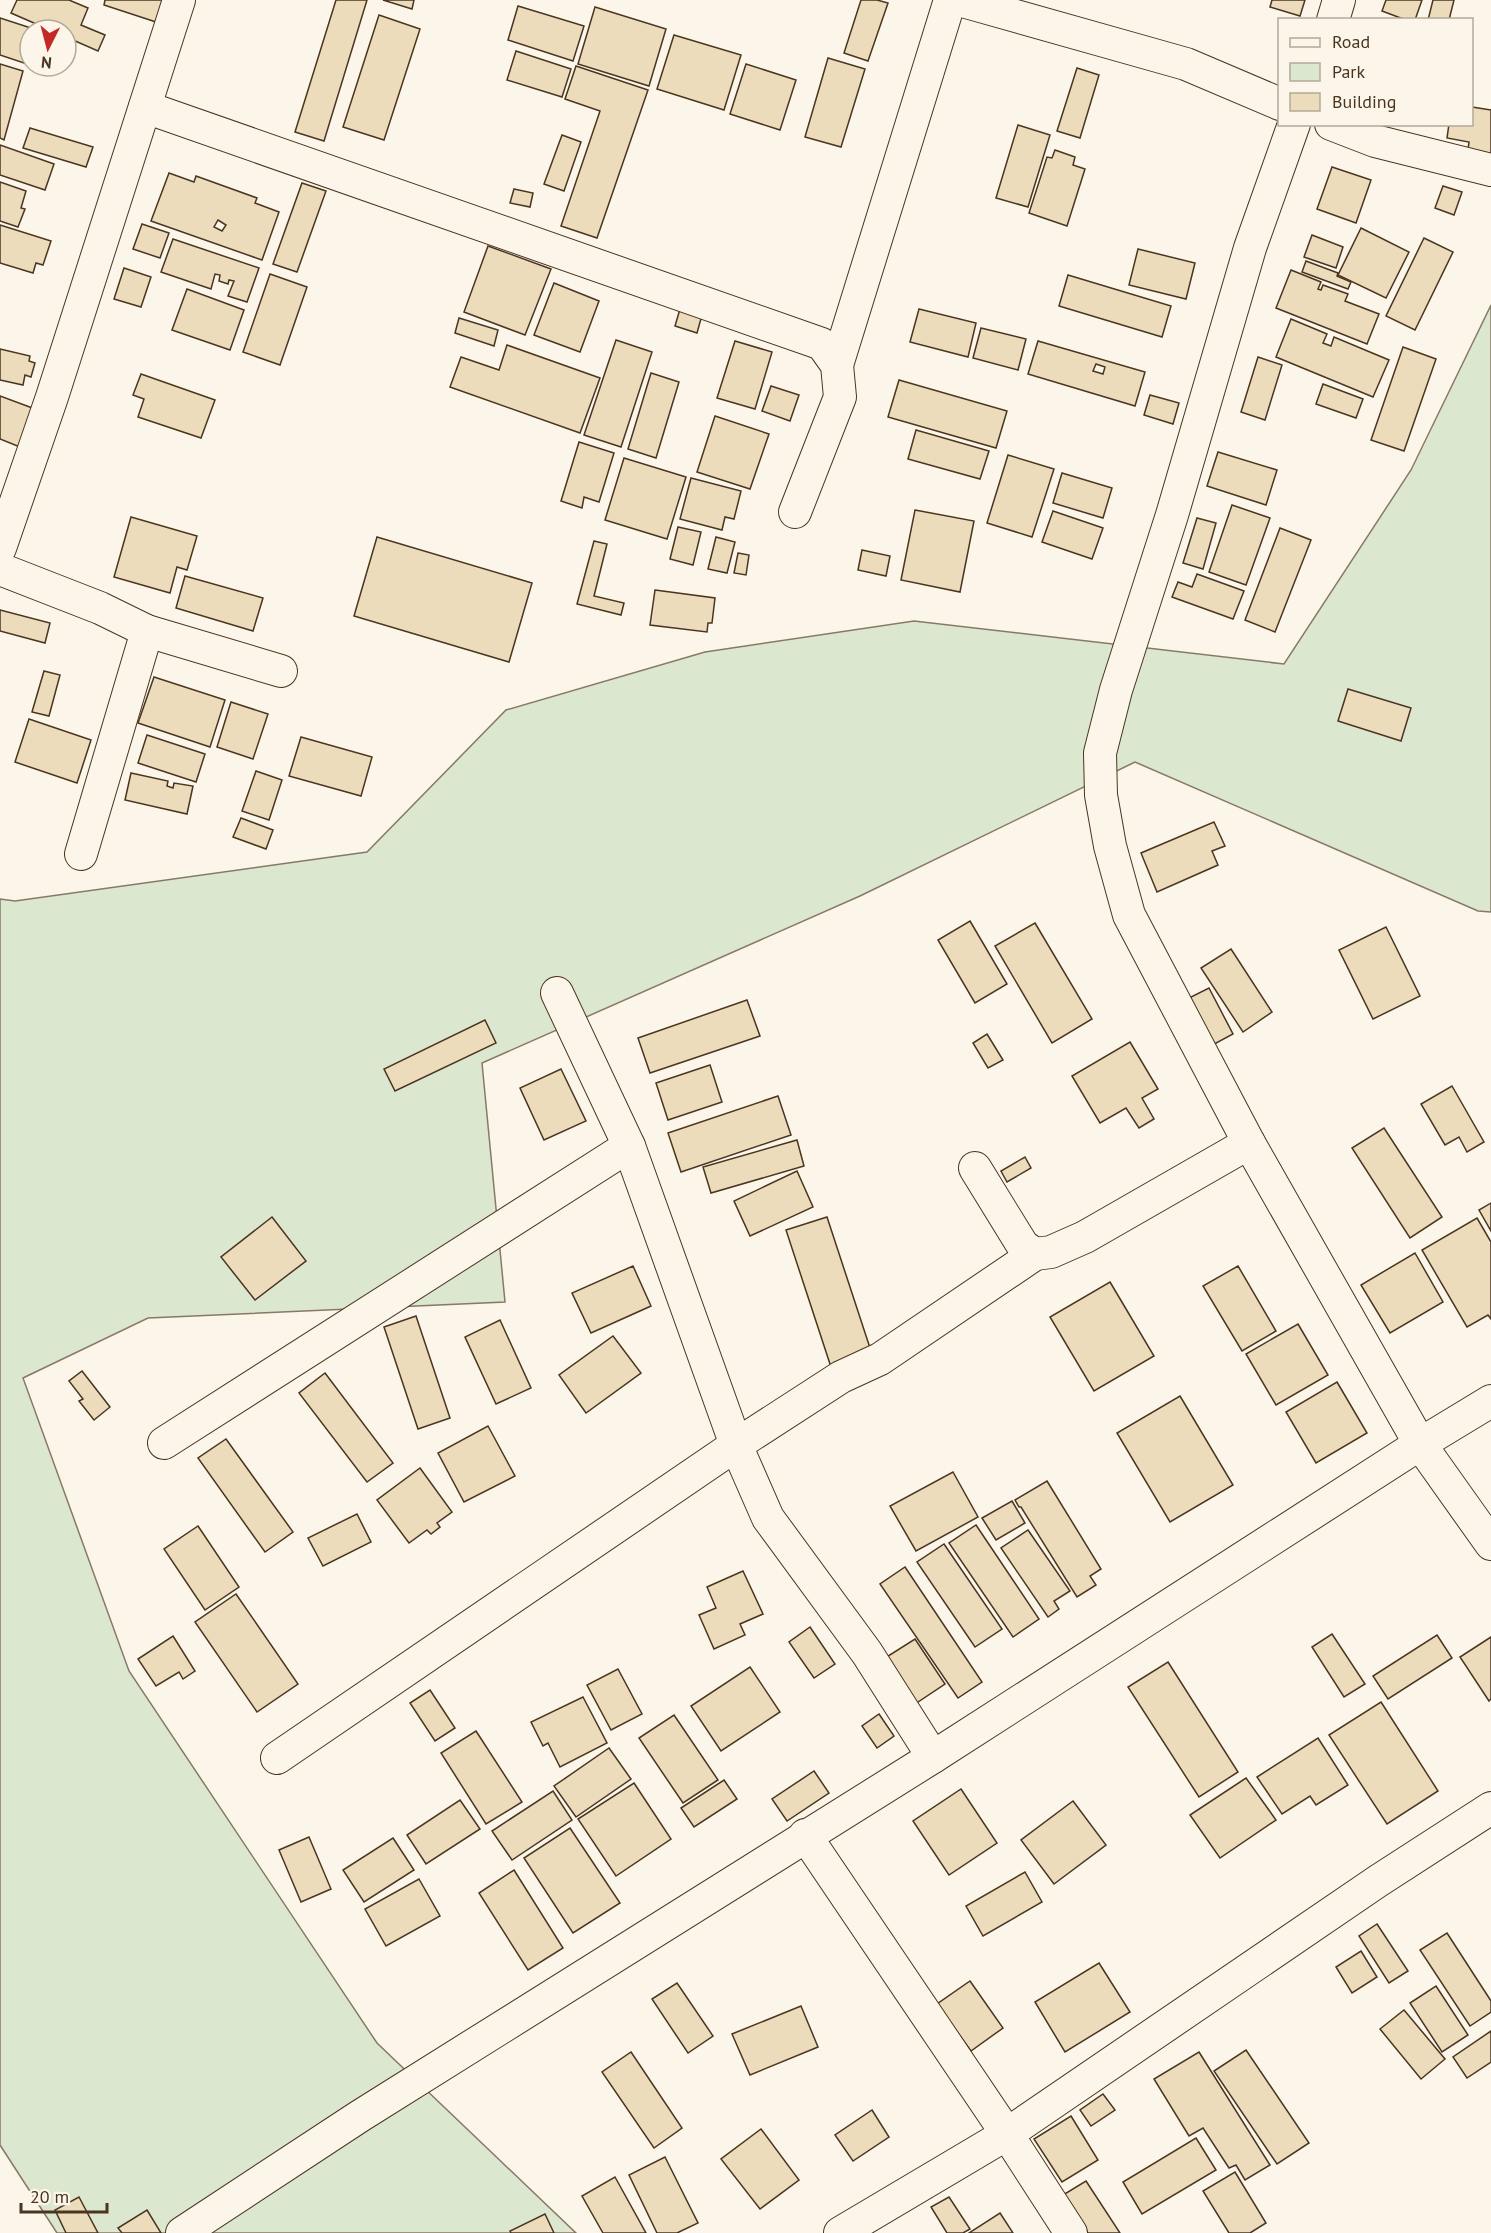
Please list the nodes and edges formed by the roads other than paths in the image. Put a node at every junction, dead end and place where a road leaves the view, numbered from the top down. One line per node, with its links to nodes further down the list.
1 (179, 0): 7 (street)
2 (950, 0): 11 (street)
3 (958, 0): 6 (street)
4 (1339, 0): 5 (street)
5 (1334, 18)
6 (1278, 103)
7 (144, 107): 11 (street); 13 (street)
8 (1293, 126): 19 (street)
9 (1336, 126): 10 (street)
10 (1491, 170)
11 (837, 365): 12 (street)
12 (795, 512)
13 (0, 548)
14 (0, 569): 15 (street)
15 (147, 631): 16 (street); 17 (street)
16 (281, 671)
17 (81, 854)
18 (557, 993): 20 (street)
19 (1249, 1143): 22 (street); 25 (street)
20 (629, 1146): 24 (street); 26 (street)
21 (975, 1168): 22 (street)
22 (1035, 1254): 26 (street)
23 (1491, 1401): 25 (street)
24 (165, 1443)
25 (1420, 1444): 27 (street); 28 (street)
26 (736, 1445): 28 (street); 29 (street)
27 (1491, 1544)
28 (933, 1756): 31 (street)
29 (277, 1758)
30 (1491, 1808): 32 (street)
31 (805, 1835): 32 (street); 33 (street)
32 (1007, 2134): 34 (street); 35 (street)
33 (182, 2233)
34 (840, 2233)
35 (1071, 2233)

